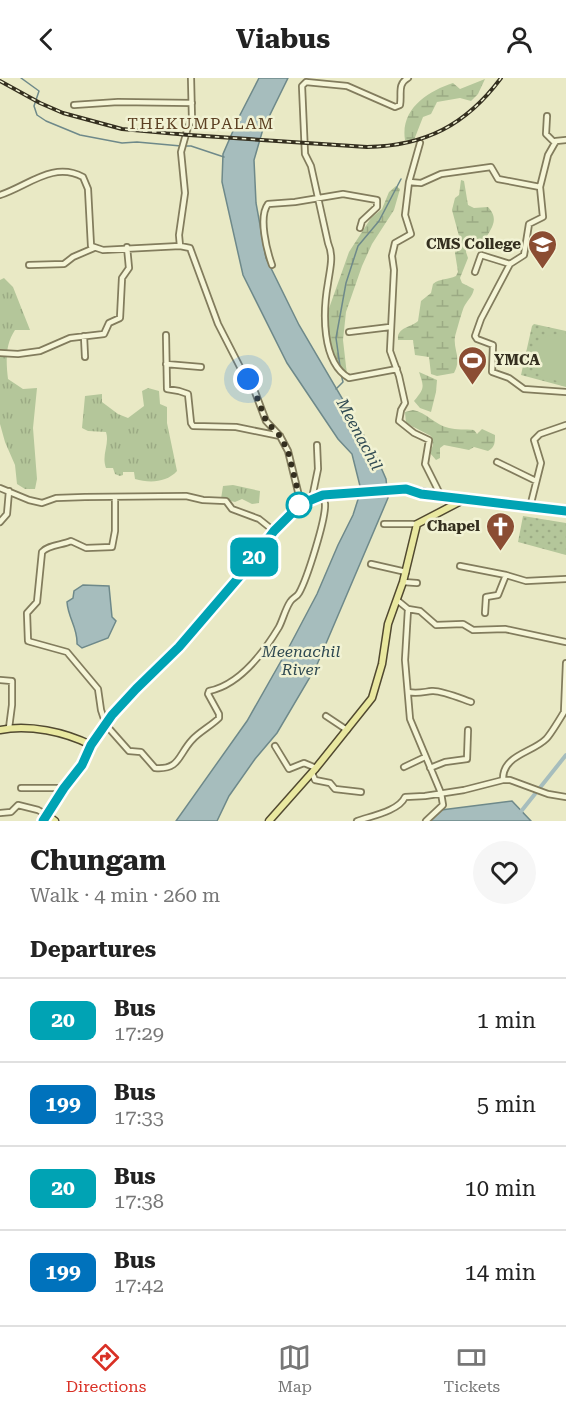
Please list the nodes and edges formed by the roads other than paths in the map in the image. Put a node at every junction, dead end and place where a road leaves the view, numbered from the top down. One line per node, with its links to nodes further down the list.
1 (191, 78): 3 (street)
2 (408, 78): 12 (street)
3 (192, 102): 4 (street); 14 (street)
4 (74, 105)
5 (547, 116): 8 (street)
6 (566, 140): 8 (street)
7 (420, 143): 9 (street)
8 (555, 143): 10 (street)
9 (410, 182): 10 (street); 21 (street)
10 (540, 187): 17 (street)
11 (0, 195): 16 (street)
12 (318, 197): 13 (street); 19 (street); 29 (street)
13 (360, 228)
14 (180, 246): 15 (street); 32 (street)
15 (128, 247): 16 (street); 24 (street)
16 (94, 248): 18 (street)
17 (510, 264): 20 (street); 30 (street)
18 (29, 265)
19 (272, 266)
20 (475, 272)
21 (390, 327): 22 (street); 29 (street)
22 (349, 332)
23 (166, 335): 27 (street)
24 (84, 336): 25 (street); 26 (street)
25 (0, 353)
26 (85, 357)
27 (166, 364): 28 (street); 32 (street)
28 (201, 367)
29 (397, 369): 39 (street)
30 (566, 392)
31 (566, 425): 35 (street)
32 (280, 436): 43 (street)
33 (318, 445): 40 (street)
34 (497, 462): 35 (street)
35 (536, 481): 44 (street)
36 (0, 488): 37 (street)
37 (9, 491): 41 (street); 47 (street)
38 (323, 495): 39 (main road); 40 (main road); 67 (street)
39 (443, 496): 42 (main road); 45 (street)
40 (312, 498): 43 (main road)
41 (115, 499): 50 (street); 67 (street)
42 (464, 499): 44 (main road); 45 (main road)
43 (301, 504): 50 (main road)
44 (530, 507): 46 (main road)
45 (444, 510): 49 (main road)
46 (566, 511)
47 (0, 522)
48 (384, 524): 49 (street)
49 (417, 524): 53 (main road)
50 (274, 531): 67 (main road)
51 (371, 564): 53 (street)
52 (460, 566): 54 (street)
53 (406, 572): 56 (main road)
54 (506, 575): 55 (street); 60 (street)
55 (566, 579)
56 (403, 582): 57 (street); 58 (main road)
57 (417, 583)
58 (397, 600): 59 (street); 70 (main road)
59 (408, 609): 61 (street); 64 (street)
60 (485, 613)
61 (566, 642)
62 (566, 663): 78 (street)
63 (0, 680): 68 (street)
64 (408, 692): 65 (street); 74 (street)
65 (471, 702)
66 (326, 716): 70 (street)
67 (106, 725): 72 (main road)
68 (9, 729): 69 (main road); 72 (main road)
69 (0, 730)
70 (347, 730): 77 (main road)
71 (468, 730): 76 (street)
72 (91, 745): 80 (main road)
73 (275, 746): 77 (street)
74 (425, 758): 75 (street); 76 (street)
75 (404, 766)
76 (430, 768): 82 (street)
77 (314, 771): 81 (street); 87 (main road)
78 (503, 780): 82 (street); 83 (street)
79 (21, 788): 80 (street)
80 (64, 788): 85 (main road)
81 (361, 792)
82 (441, 792): 88 (street); 89 (street)
83 (566, 797)
84 (0, 813): 85 (street)
85 (45, 818): 86 (main road)
86 (55, 821)
87 (269, 821)
88 (357, 821)
89 (426, 821)

